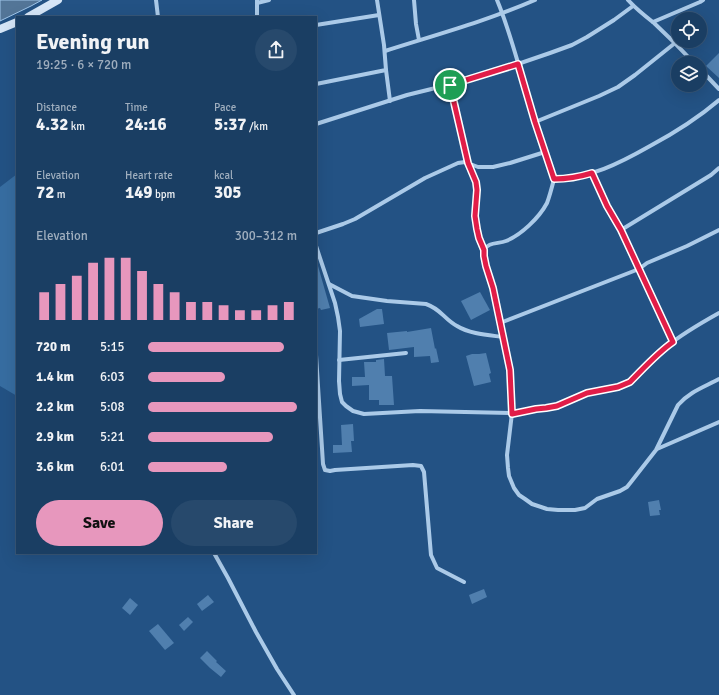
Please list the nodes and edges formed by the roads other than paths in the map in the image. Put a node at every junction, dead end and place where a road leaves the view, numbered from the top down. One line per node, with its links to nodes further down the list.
1 (58, 0): 14 (main road)
2 (156, 0): 15 (street)
3 (269, 0): 10 (street)
4 (378, 0): 12 (street)
5 (414, 0): 22 (street)
6 (497, 0): 13 (street)
7 (535, 0): 13 (street)
8 (628, 0): 11 (street)
9 (700, 1): 18 (street)
10 (257, 2): 16 (street)
11 (633, 6): 18 (street); 27 (street)
12 (379, 14): 19 (street); 25 (street)
13 (503, 14): 22 (street); 27 (street)
14 (31, 16)
15 (158, 16)
16 (257, 16)
17 (16, 22): 20 (main road)
18 (653, 22): 21 (street)
19 (317, 25)
20 (0, 29)
21 (671, 39)
22 (419, 40): 25 (street)
23 (671, 46): 35 (street)
24 (680, 48): 26 (street)
25 (385, 51): 28 (street)
26 (687, 56)
27 (518, 64): 31 (street); 35 (street)
28 (386, 70): 30 (street); 34 (street)
29 (707, 76): 32 (street)
30 (317, 84)
31 (450, 85): 34 (street); 38 (street)
32 (719, 89)
33 (719, 100): 40 (street)
34 (390, 101): 36 (street)
35 (535, 122): 37 (street)
36 (317, 124)
37 (545, 152): 38 (street); 41 (street)
38 (468, 163): 44 (street); 46 (street)
39 (719, 168): 42 (street)
40 (592, 173): 41 (street); 42 (street)
41 (554, 179): 46 (street)
42 (621, 230): 47 (street)
43 (719, 230): 47 (street)
44 (317, 233)
45 (317, 249): 48 (street)
46 (484, 250): 50 (street)
47 (639, 269): 50 (street); 52 (street)
48 (328, 284): 51 (street); 54 (street)
49 (719, 313): 52 (street)
50 (500, 323): 51 (street)
51 (503, 337): 57 (street)
52 (673, 342): 57 (street)
53 (406, 353): 54 (street)
54 (339, 360): 57 (street)
55 (317, 371): 61 (street)
56 (719, 380): 59 (street)
57 (512, 414): 59 (street)
58 (719, 422): 59 (street)
59 (656, 450)
60 (215, 554): 62 (street)
61 (464, 582)
62 (294, 695)

